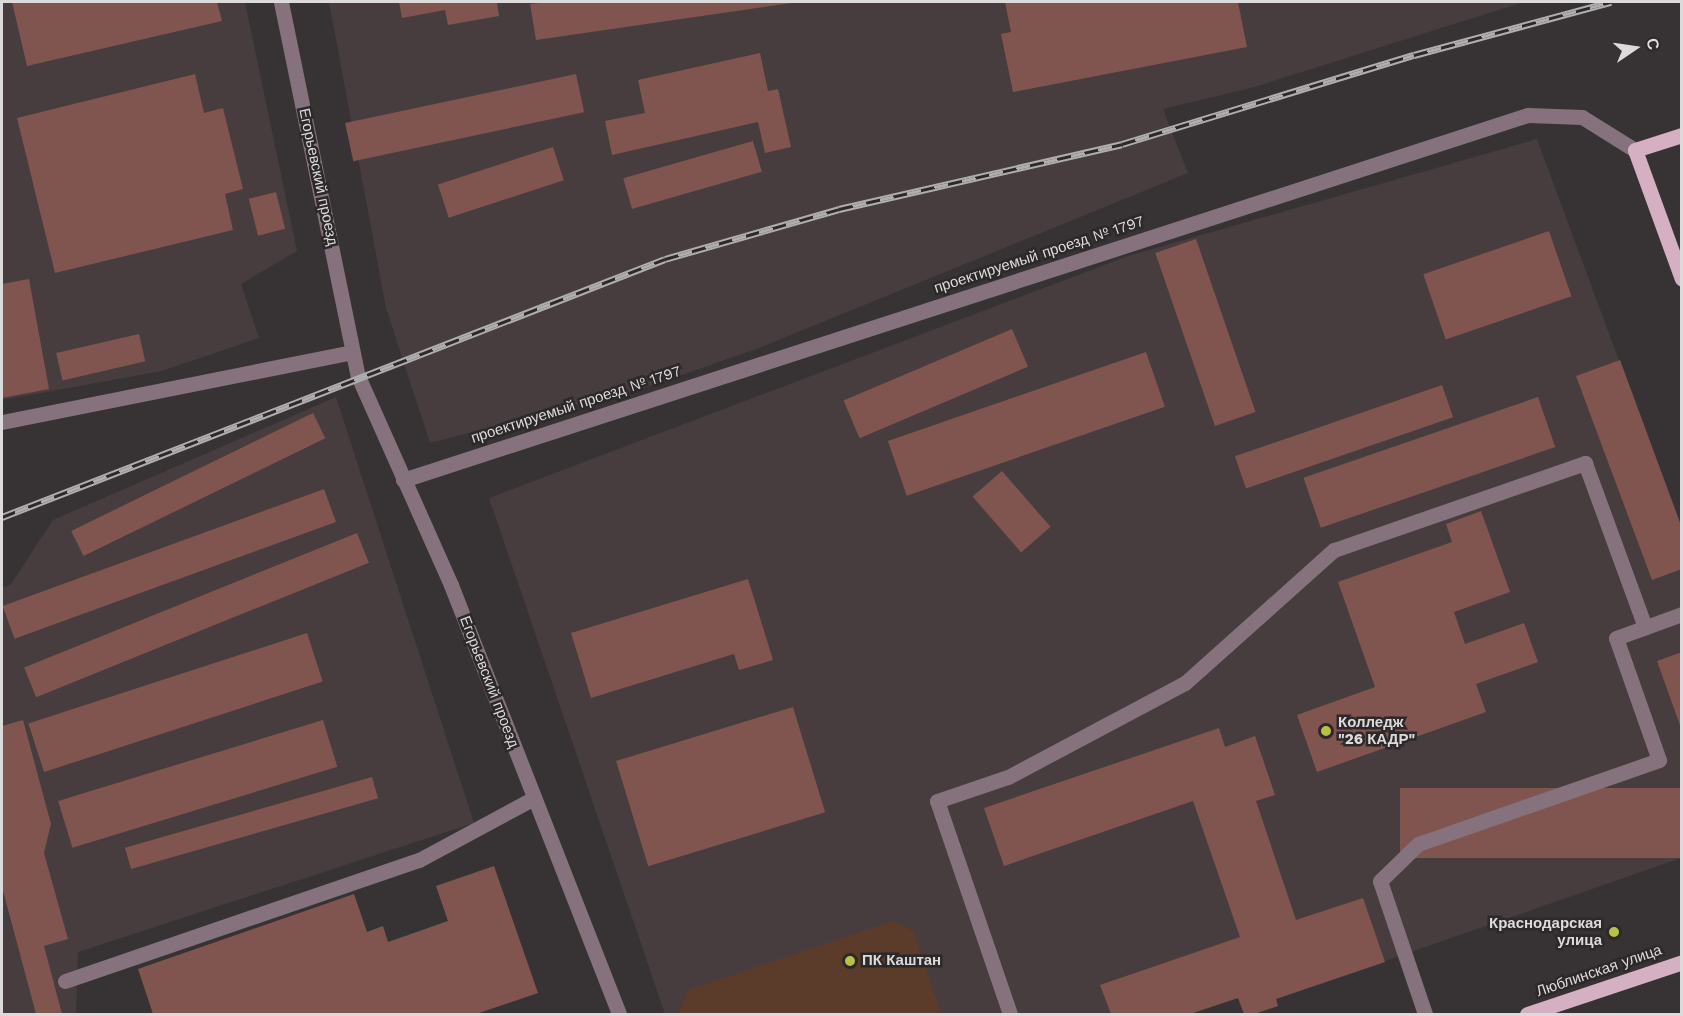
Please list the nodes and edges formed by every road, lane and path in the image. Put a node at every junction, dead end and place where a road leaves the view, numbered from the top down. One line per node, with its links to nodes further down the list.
1 (281, 2): 5 (street, Егорьевский проезд)
2 (1682, 135): 3 (main road)
3 (1635, 150): 4 (main road); 7 (street, проектируемый проезд № 1797)
4 (1682, 279)
5 (352, 352): 6 (street); 7 (street, Егорьевский проезд)
6 (2, 422)
7 (403, 480): 10 (street, Егорьевский проезд)
8 (1682, 614): 9 (street)
9 (1645, 627): 14 (street); 15 (street)
10 (534, 798): 12 (street); 13 (street, Егорьевский проезд)
11 (1682, 962): 16 (main road, Люблинская улица)
12 (65, 981)
13 (619, 1014)
14 (1011, 1014)
15 (1425, 1014)
16 (1527, 1014)

